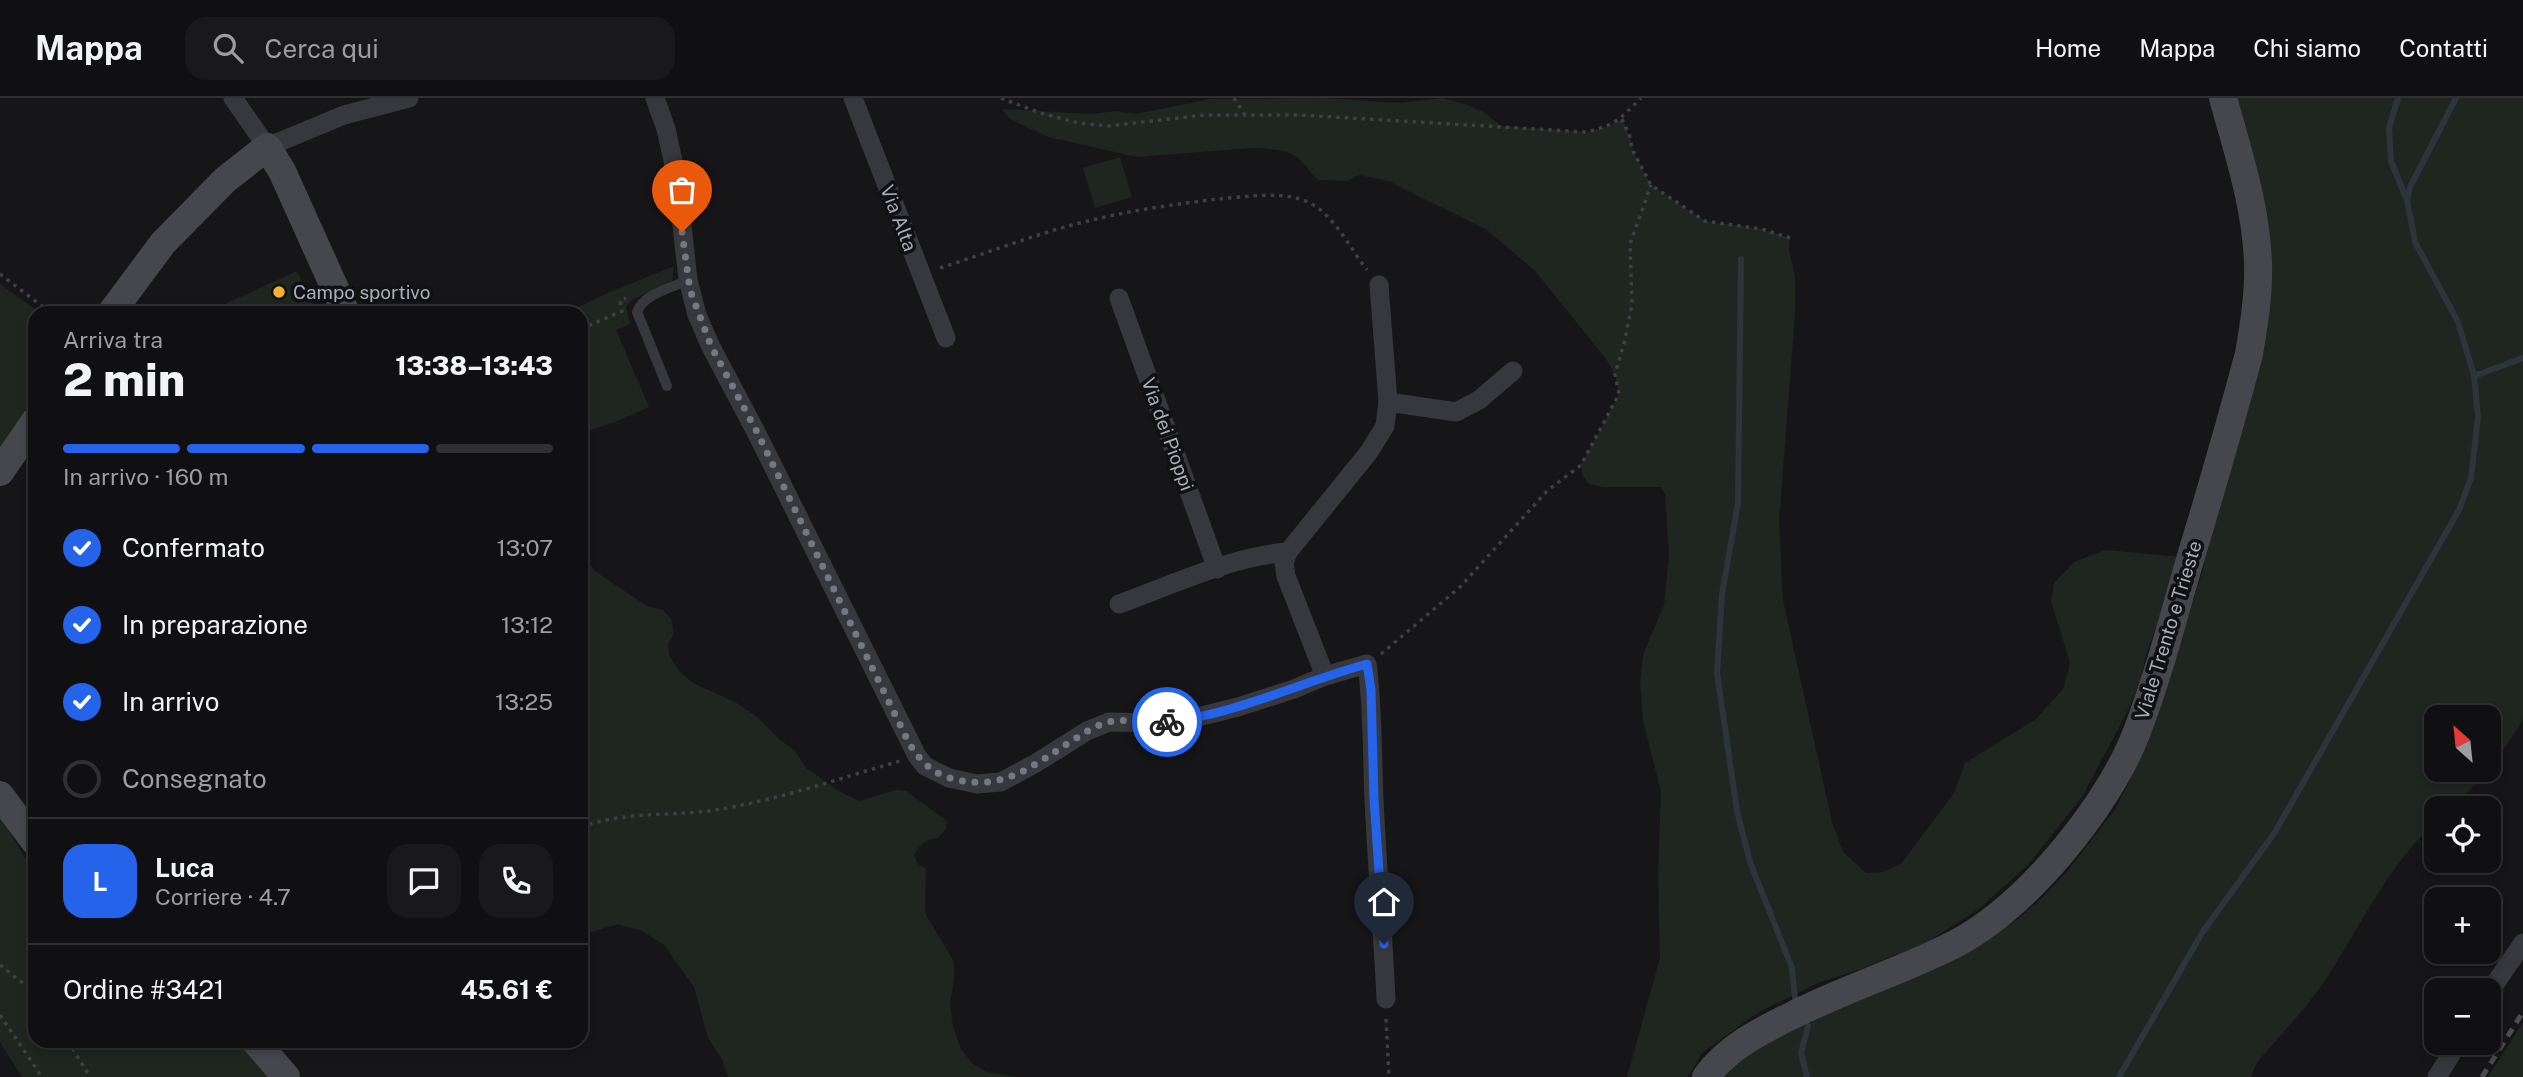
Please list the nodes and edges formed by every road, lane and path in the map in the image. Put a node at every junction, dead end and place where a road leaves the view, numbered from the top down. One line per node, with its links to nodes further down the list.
1 (233, 98): 11 (street)
2 (409, 98): 11 (street)
3 (655, 98): 16 (street)
4 (853, 98): 15 (street, Via Alta)
5 (1001, 98): 9 (path)
6 (1234, 98): 9 (path)
7 (1641, 98): 10 (path)
8 (2223, 98): 50 (main road, Viale Trento e Trieste)
9 (1245, 115): 10 (path)
10 (1622, 119): 12 (path)
11 (267, 146): 20 (main road); 21 (main road)
12 (1651, 185): 13 (path); 31 (path)
13 (1790, 239)
14 (0, 274): 19 (path)
15 (921, 274): 17 (path); 22 (street, Via Alta)
16 (688, 280): 24 (lane); 33 (street)
17 (1379, 285): 25 (street)
18 (1119, 298): 29 (street, Via dei Pioppi)
19 (42, 306)
20 (116, 306)
21 (343, 306)
22 (946, 338)
23 (1513, 371): 25 (street)
24 (667, 386)
25 (1388, 402): 28 (street)
26 (28, 431): 27 (main road)
27 (0, 472)
28 (1288, 552): 29 (street); 32 (street)
29 (1217, 569): 30 (street)
30 (1119, 604)
31 (1367, 664): 32 (street); 41 (street)
32 (1325, 676): 33 (street)
33 (917, 756): 35 (path)
34 (0, 794): 36 (main road)
35 (588, 825)
36 (28, 832)
37 (2523, 943): 39 (street)
38 (0, 965): 40 (path)
39 (2499, 978)
40 (28, 987)
41 (1386, 999): 49 (path)
42 (0, 1015): 46 (path)
43 (72, 1048): 47 (path)
44 (261, 1048): 48 (main road)
45 (2451, 1055): 51 (street)
46 (42, 1077)
47 (90, 1077)
48 (286, 1077)
49 (1388, 1077)
50 (1706, 1077)
51 (2437, 1077)

